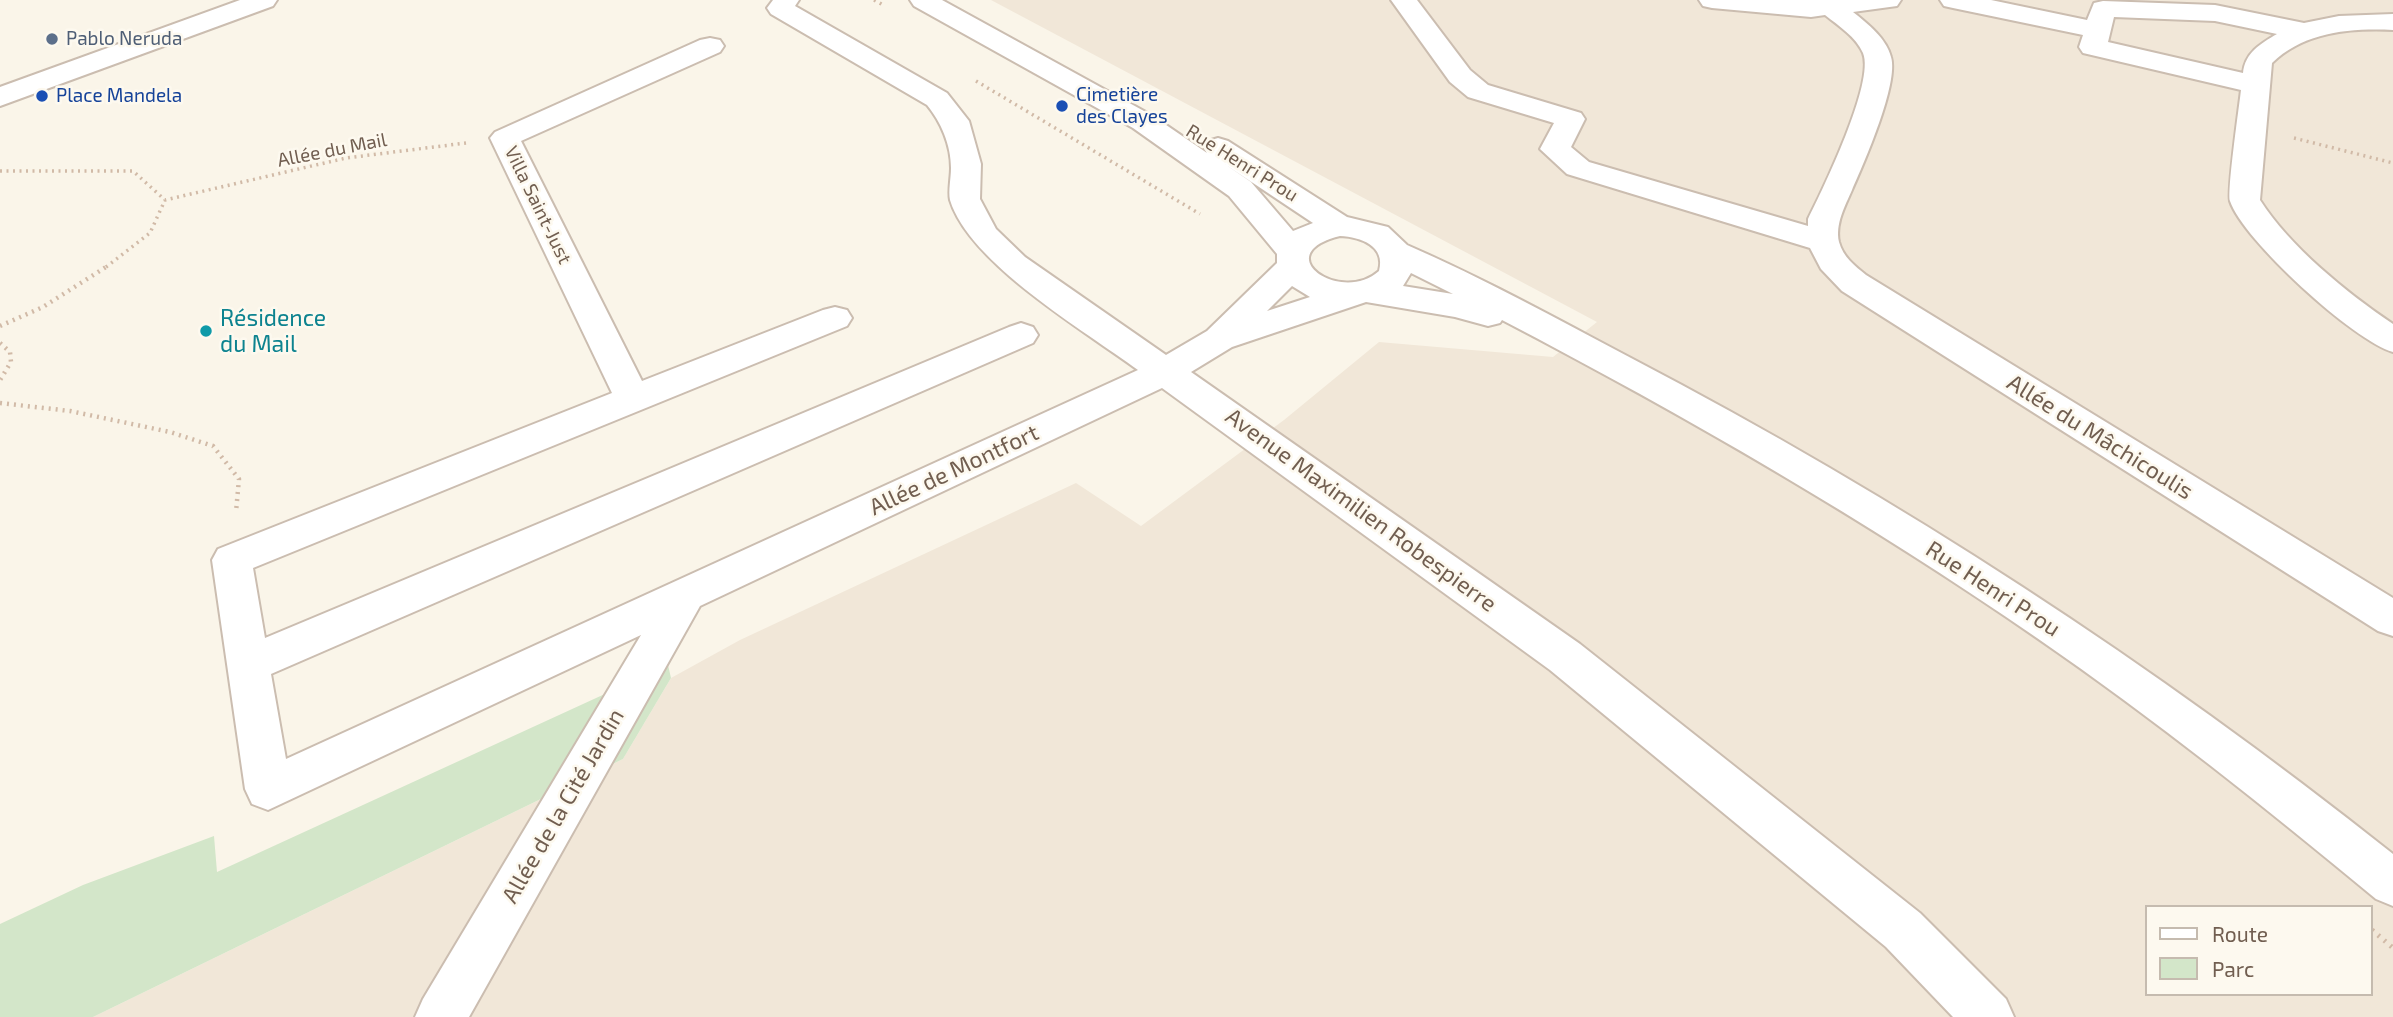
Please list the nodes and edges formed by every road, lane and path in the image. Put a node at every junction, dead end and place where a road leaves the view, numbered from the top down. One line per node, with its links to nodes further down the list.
1 (264, 0): 16 (street)
2 (786, 0): 35 (street, Avenue Maximilien Robespierre)
3 (923, 0): 26 (street, Rue Henri Prou)
4 (959, 0): 23 (street, Rue Henri Prou)
5 (1404, 0): 24 (street)
6 (1712, 0): 9 (street)
7 (1888, 0): 9 (street)
8 (1953, 0): 11 (street)
9 (1827, 4): 24 (street)
10 (2393, 22): 12 (street)
11 (2098, 30): 12 (street); 15 (street)
12 (2307, 32): 15 (street)
13 (710, 46): 18 (street, Villa Saint-Just)
14 (972, 79): 22 (path)
15 (2257, 85): 17 (street)
16 (0, 97)
17 (2253, 128): 19 (path); 33 (street)
18 (505, 138): 21 (path, Allée du Mail); 37 (street, Villa Saint-Just)
19 (2393, 163)
20 (0, 171): 21 (path)
21 (165, 200): 29 (path)
22 (1201, 215)
23 (1340, 226): 25 (street); 26 (street)
24 (1822, 241): 41 (street, Allée du Mâchicoulis)
25 (1397, 253): 27 (street); 31 (street, Rue Henri Prou)
26 (1292, 259): 27 (street); 32 (street, Allée de Montfort)
27 (1360, 294): 31 (street, Rue Henri Prou); 32 (street, Allée de Montfort)
28 (835, 318): 37 (street)
29 (0, 327)
30 (1021, 335): 42 (street)
31 (1564, 337): 43 (street, Rue Henri Prou)
32 (1219, 339): 35 (street, Allée de Montfort)
33 (2393, 340)
34 (0, 343): 36 (path)
35 (1167, 371): 40 (street, Allée de Montfort); 47 (street, Avenue Maximilien Robespierre)
36 (0, 380)
37 (633, 399): 39 (street)
38 (0, 403): 39 (path)
39 (232, 560): 42 (street)
40 (685, 595): 42 (street, Allée de Montfort); 46 (street, Allée de la Cité Jardin)
41 (2393, 619)
42 (249, 664)
43 (2393, 883)
44 (2372, 931): 45 (path)
45 (2393, 948)
46 (441, 1017)
47 (1988, 1017)

